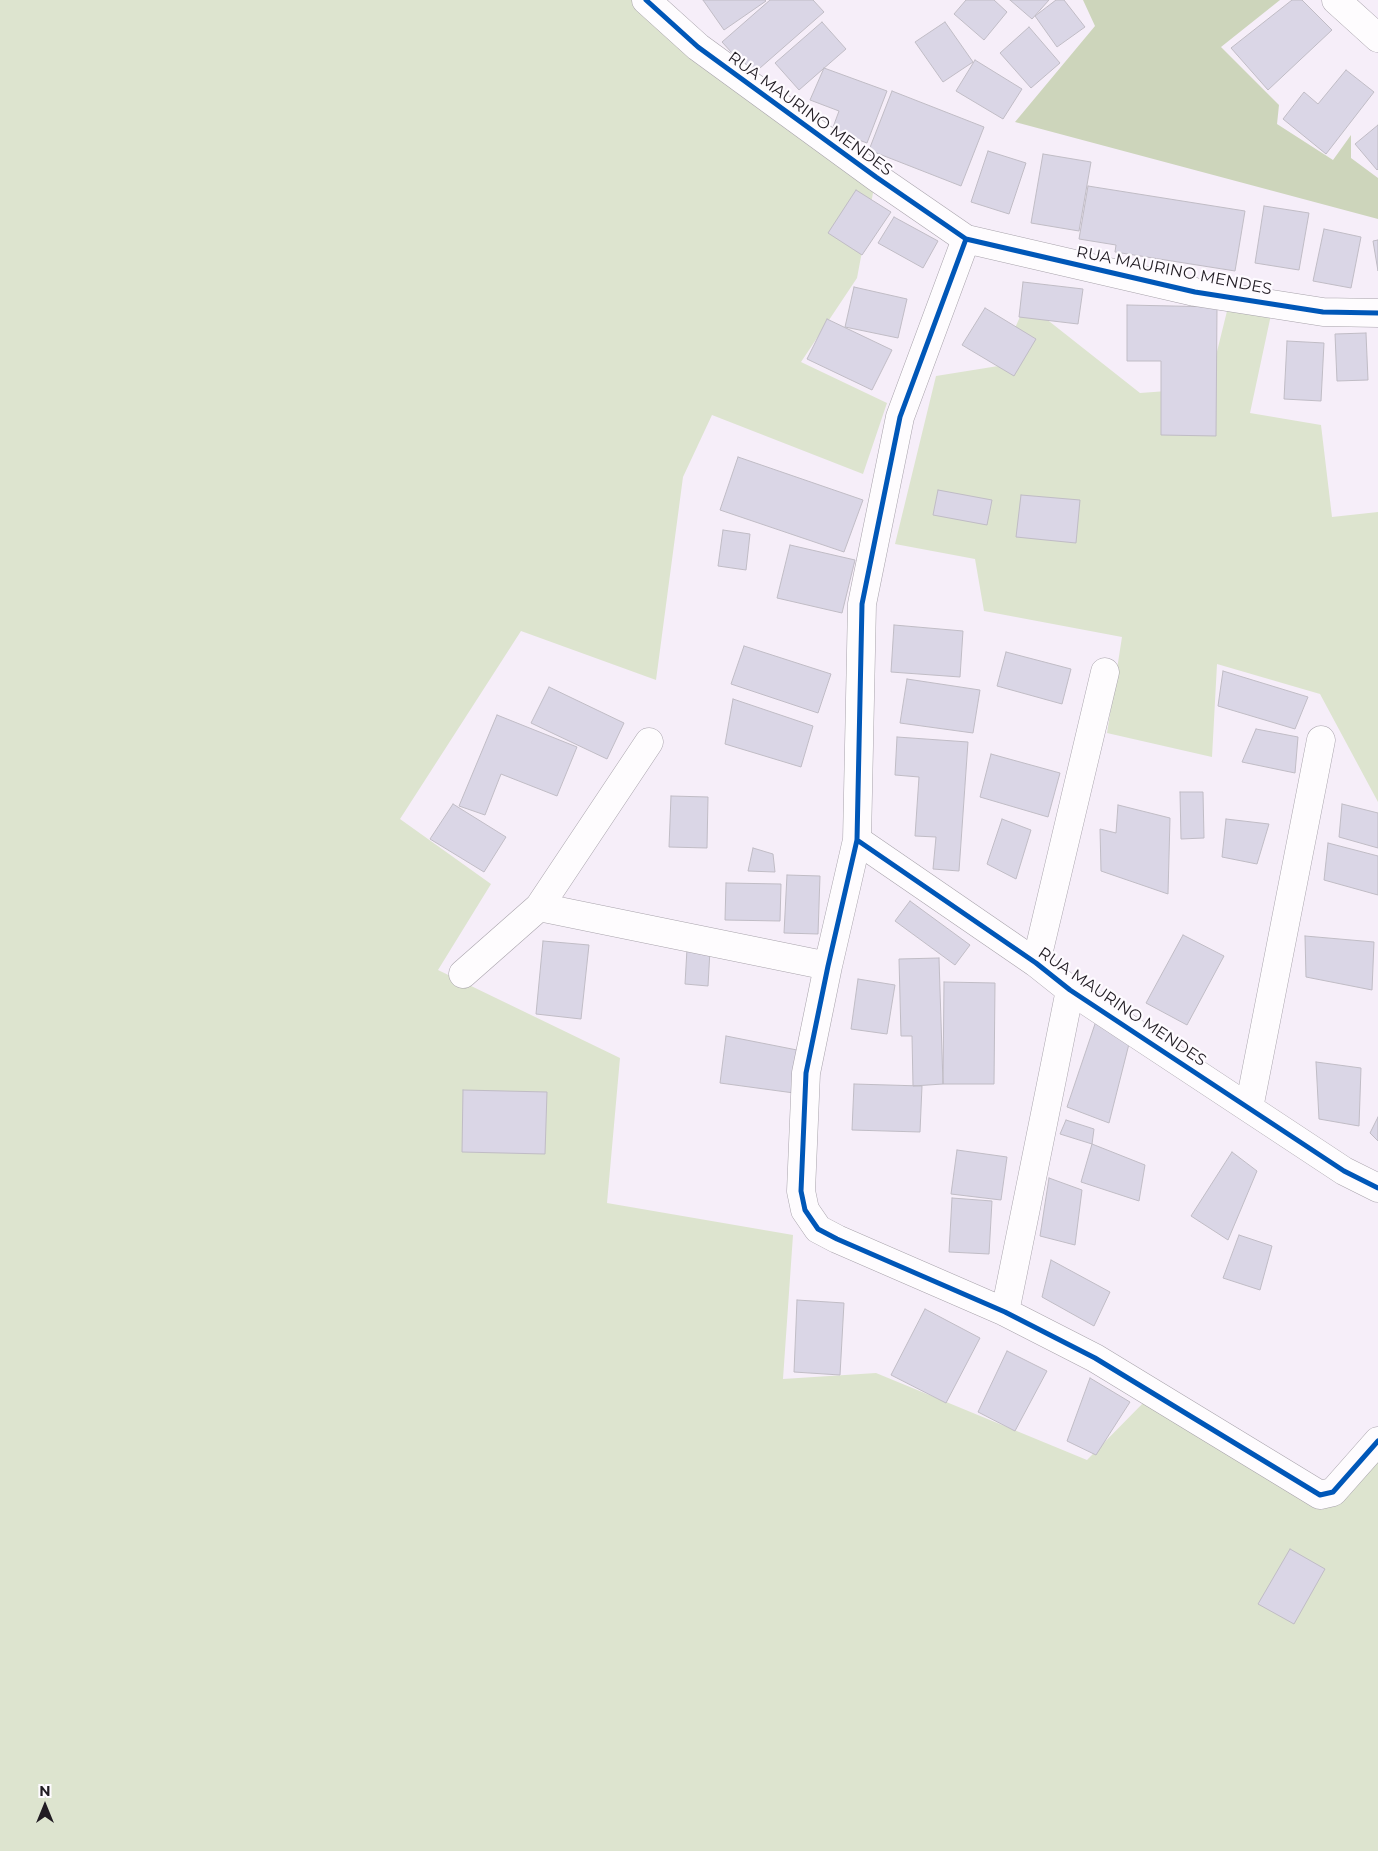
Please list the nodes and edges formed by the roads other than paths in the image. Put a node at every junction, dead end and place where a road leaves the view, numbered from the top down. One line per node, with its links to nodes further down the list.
1 (646, 0): 4 (street, RUA MAURINO MENDES)
2 (1336, 0): 3 (street)
3 (1378, 38)
4 (966, 239): 5 (street, RUA MAURINO MENDES); 9 (street)
5 (1378, 313)
6 (1105, 672): 11 (street, RUA MAURINO MENDES)
7 (1321, 740): 15 (street)
8 (649, 742): 10 (street)
9 (857, 840): 11 (street, RUA MAURINO MENDES); 12 (street)
10 (539, 907): 12 (street); 13 (street)
11 (1036, 963): 14 (street, RUA MAURINO MENDES)
12 (828, 966): 17 (street)
13 (463, 974)
14 (1070, 990): 15 (street, RUA MAURINO MENDES); 17 (street)
15 (1249, 1108): 16 (street, RUA MAURINO MENDES)
16 (1378, 1188)
17 (1005, 1312): 18 (street)
18 (1378, 1442)

